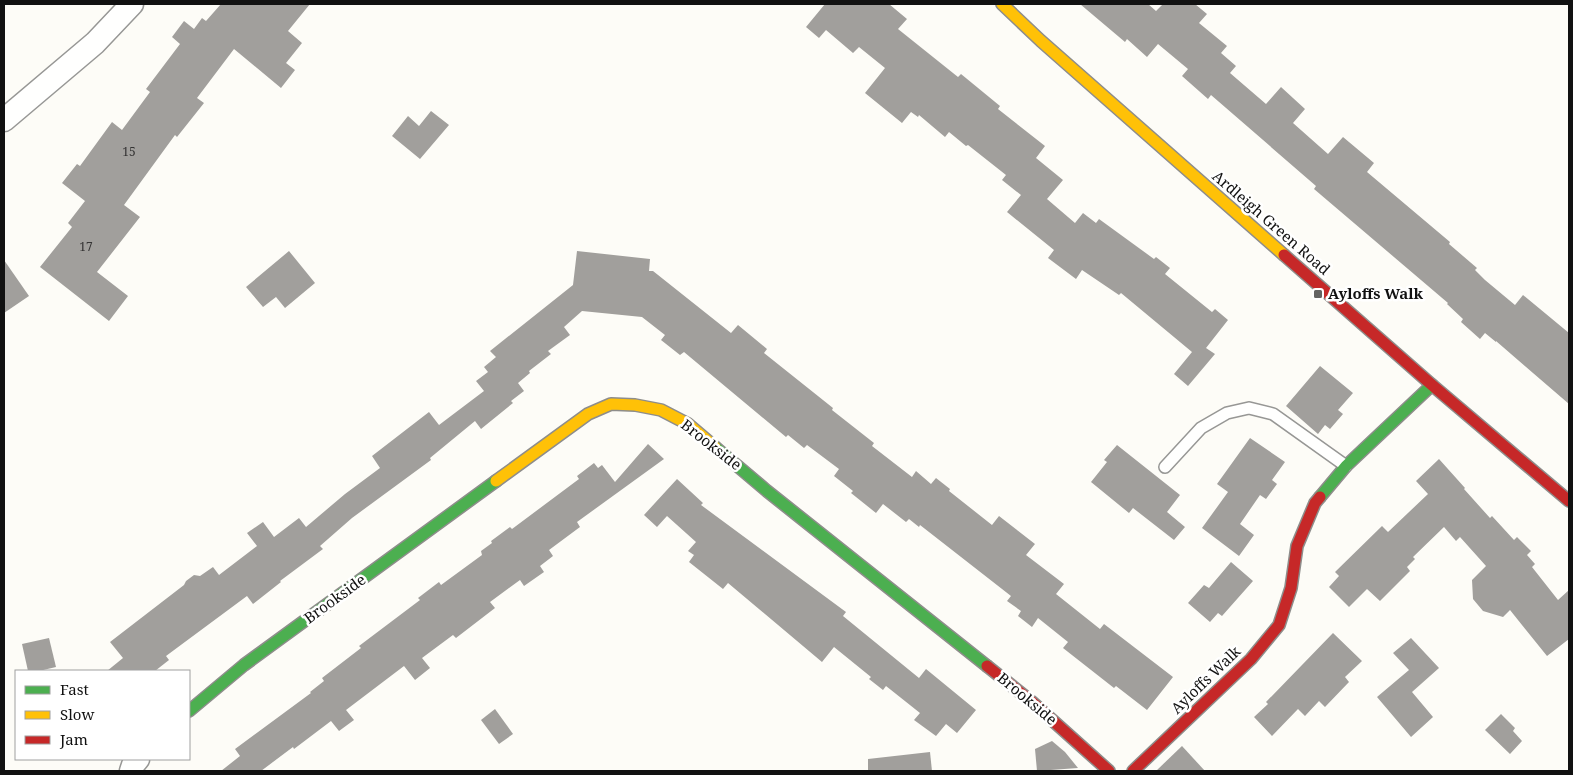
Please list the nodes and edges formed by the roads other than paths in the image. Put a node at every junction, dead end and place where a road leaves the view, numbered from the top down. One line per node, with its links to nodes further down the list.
1 (132, 4): 3 (street)
2 (1002, 4): 4 (street, Ardleigh Green Road)
3 (4, 120)
4 (1432, 385): 5 (street, Ayloffs Walk); 7 (street, Ardleigh Green Road)
5 (1346, 466): 6 (lane); 12 (street, Ayloffs Walk)
6 (1165, 468)
7 (1569, 501)
8 (190, 710): 11 (street, Brookside)
9 (137, 760): 10 (street)
10 (130, 771)
11 (1108, 771)
12 (1133, 771)

